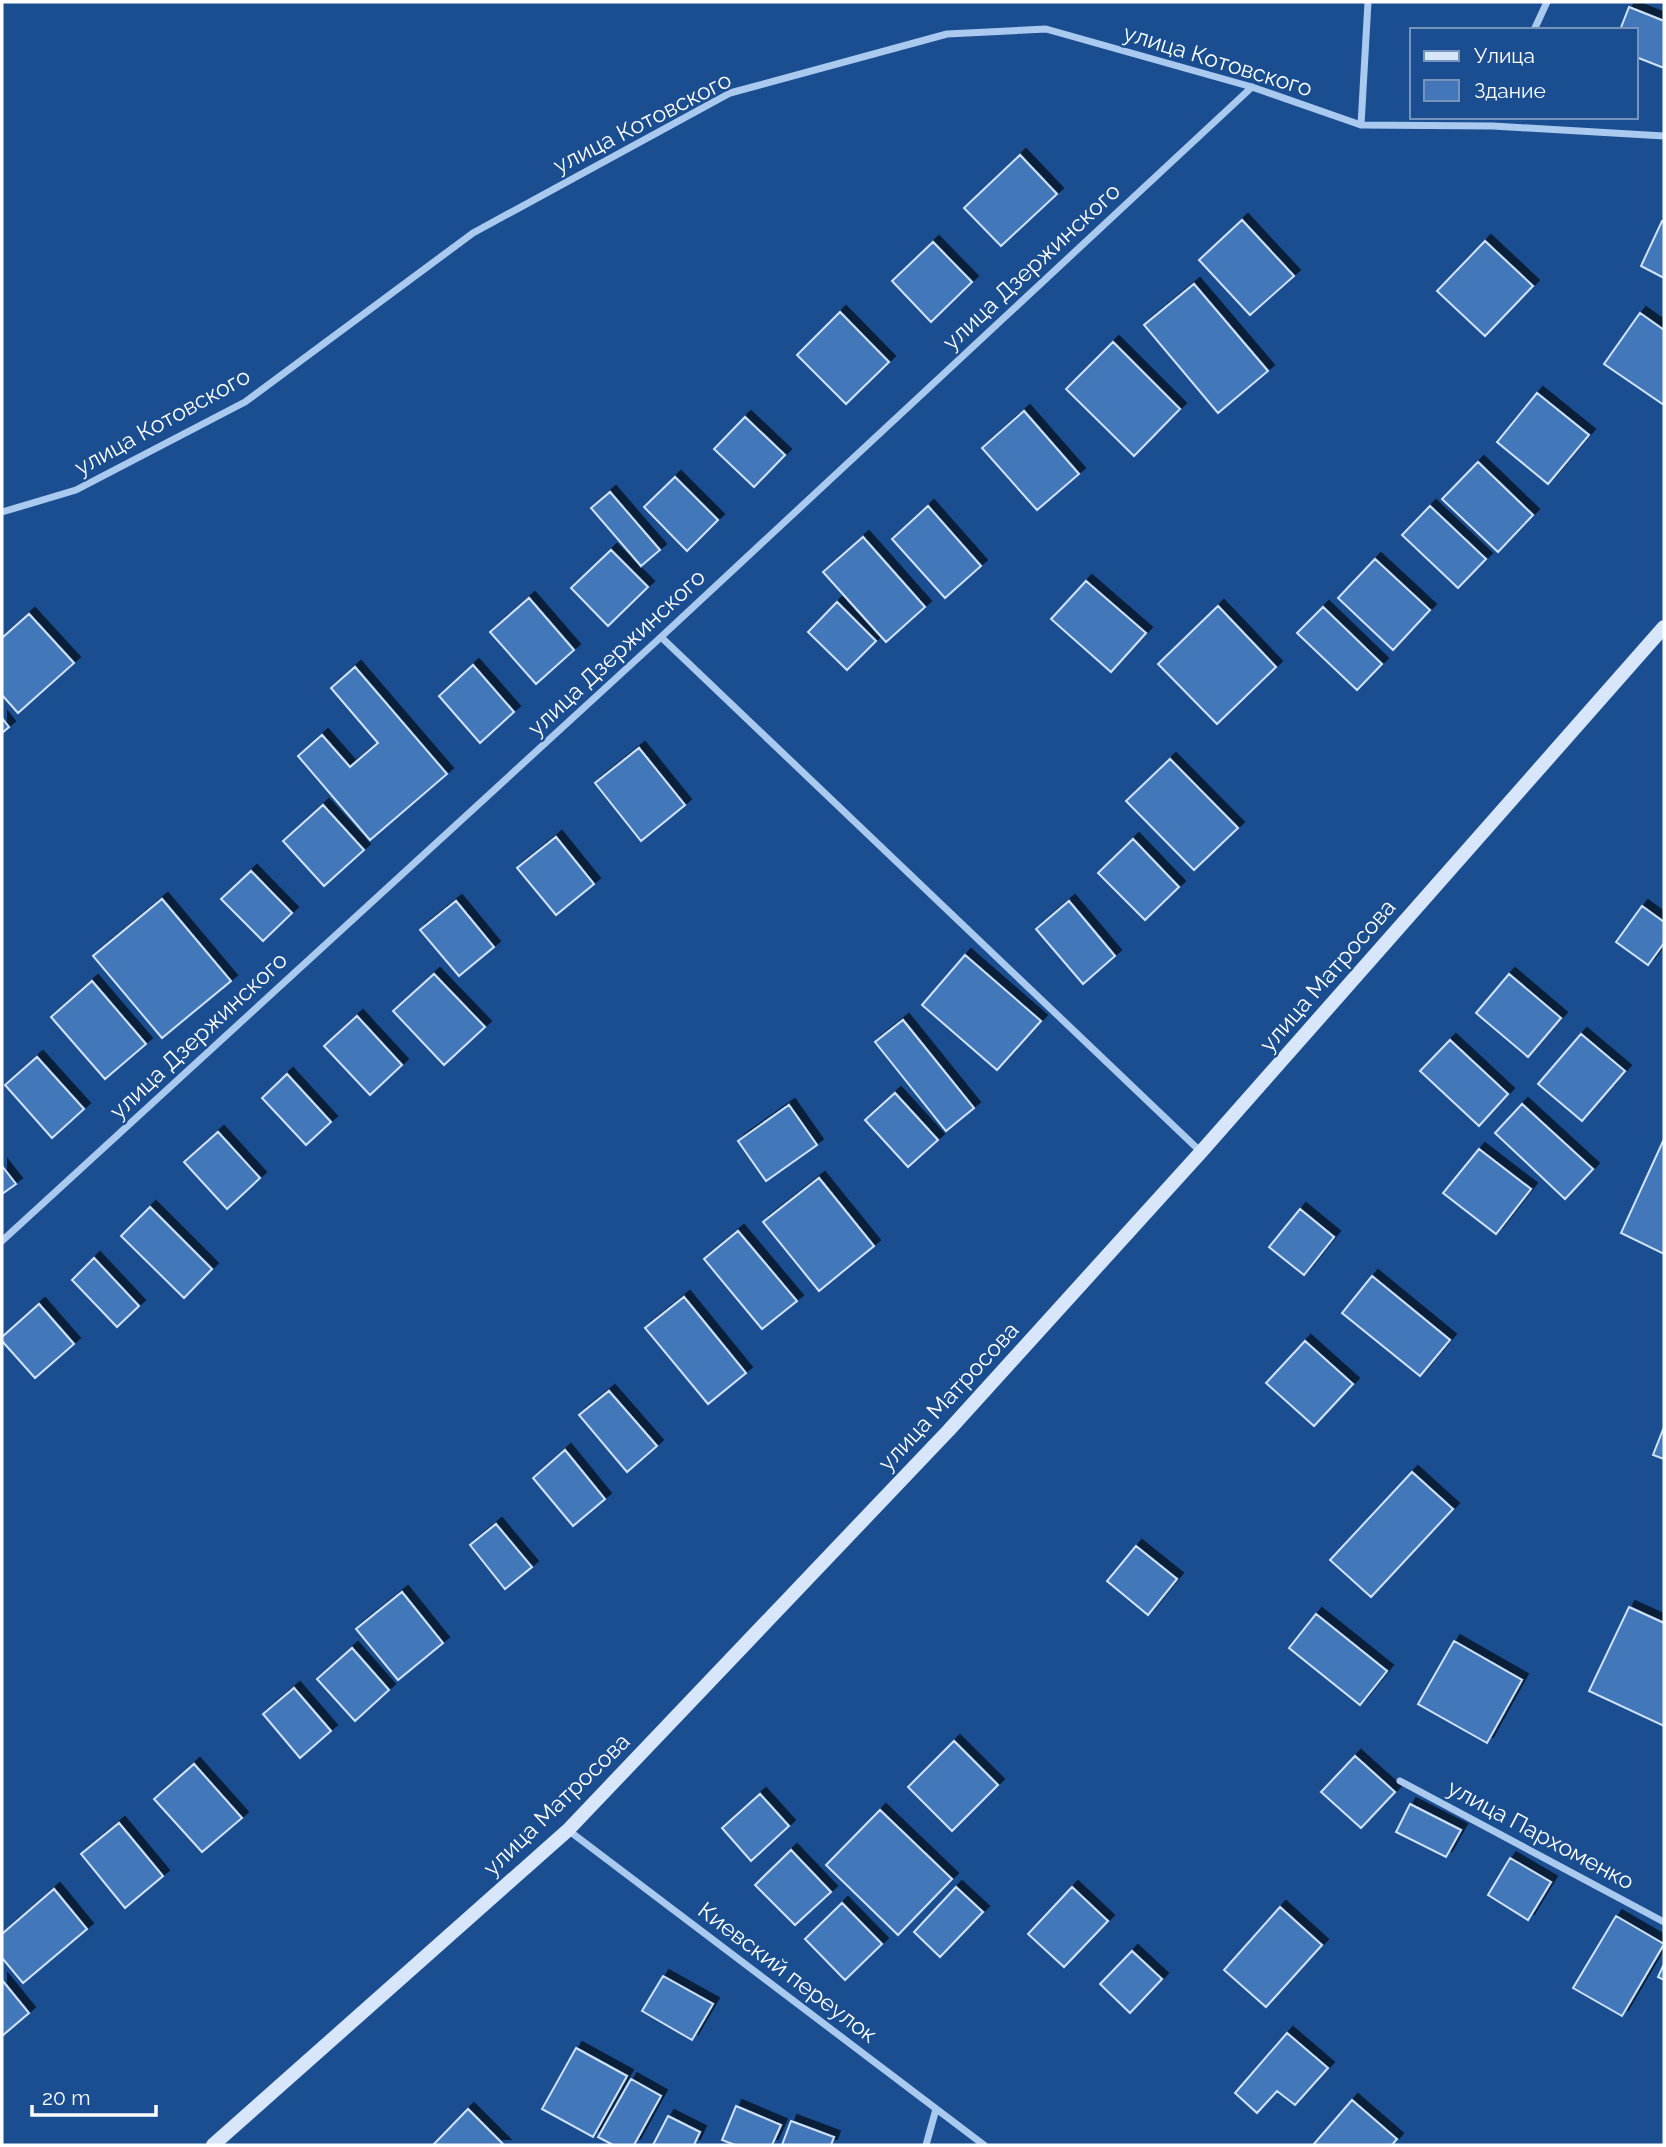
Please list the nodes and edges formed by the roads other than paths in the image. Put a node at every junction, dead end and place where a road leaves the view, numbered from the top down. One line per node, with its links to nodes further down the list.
1 (1368, 2): 6 (street)
2 (1547, 2): 3 (street)
3 (1535, 28)
4 (1252, 87): 6 (street, улица Котовского); 9 (street, улица Котовского); 11 (street, улица Дзержинского)
5 (1495, 119): 7 (street)
6 (1361, 125): 7 (street, улица Котовского)
7 (1493, 126): 8 (street, улица Котовского)
8 (1664, 136)
9 (2, 512)
10 (1664, 627): 12 (main road, улица Матросова)
11 (661, 637): 12 (street); 13 (street, улица Дзержинского)
12 (1201, 1152): 15 (main road, улица Матросова)
13 (2, 1241)
14 (1400, 1781): 16 (street, улица Пархоменко)
15 (568, 1830): 17 (street, Киевский переулок); 18 (main road, улица Матросова)
16 (1664, 1922)
17 (936, 2109): 19 (street); 20 (street, Киевский переулок)
18 (213, 2145)
19 (926, 2145)
20 (984, 2145)

